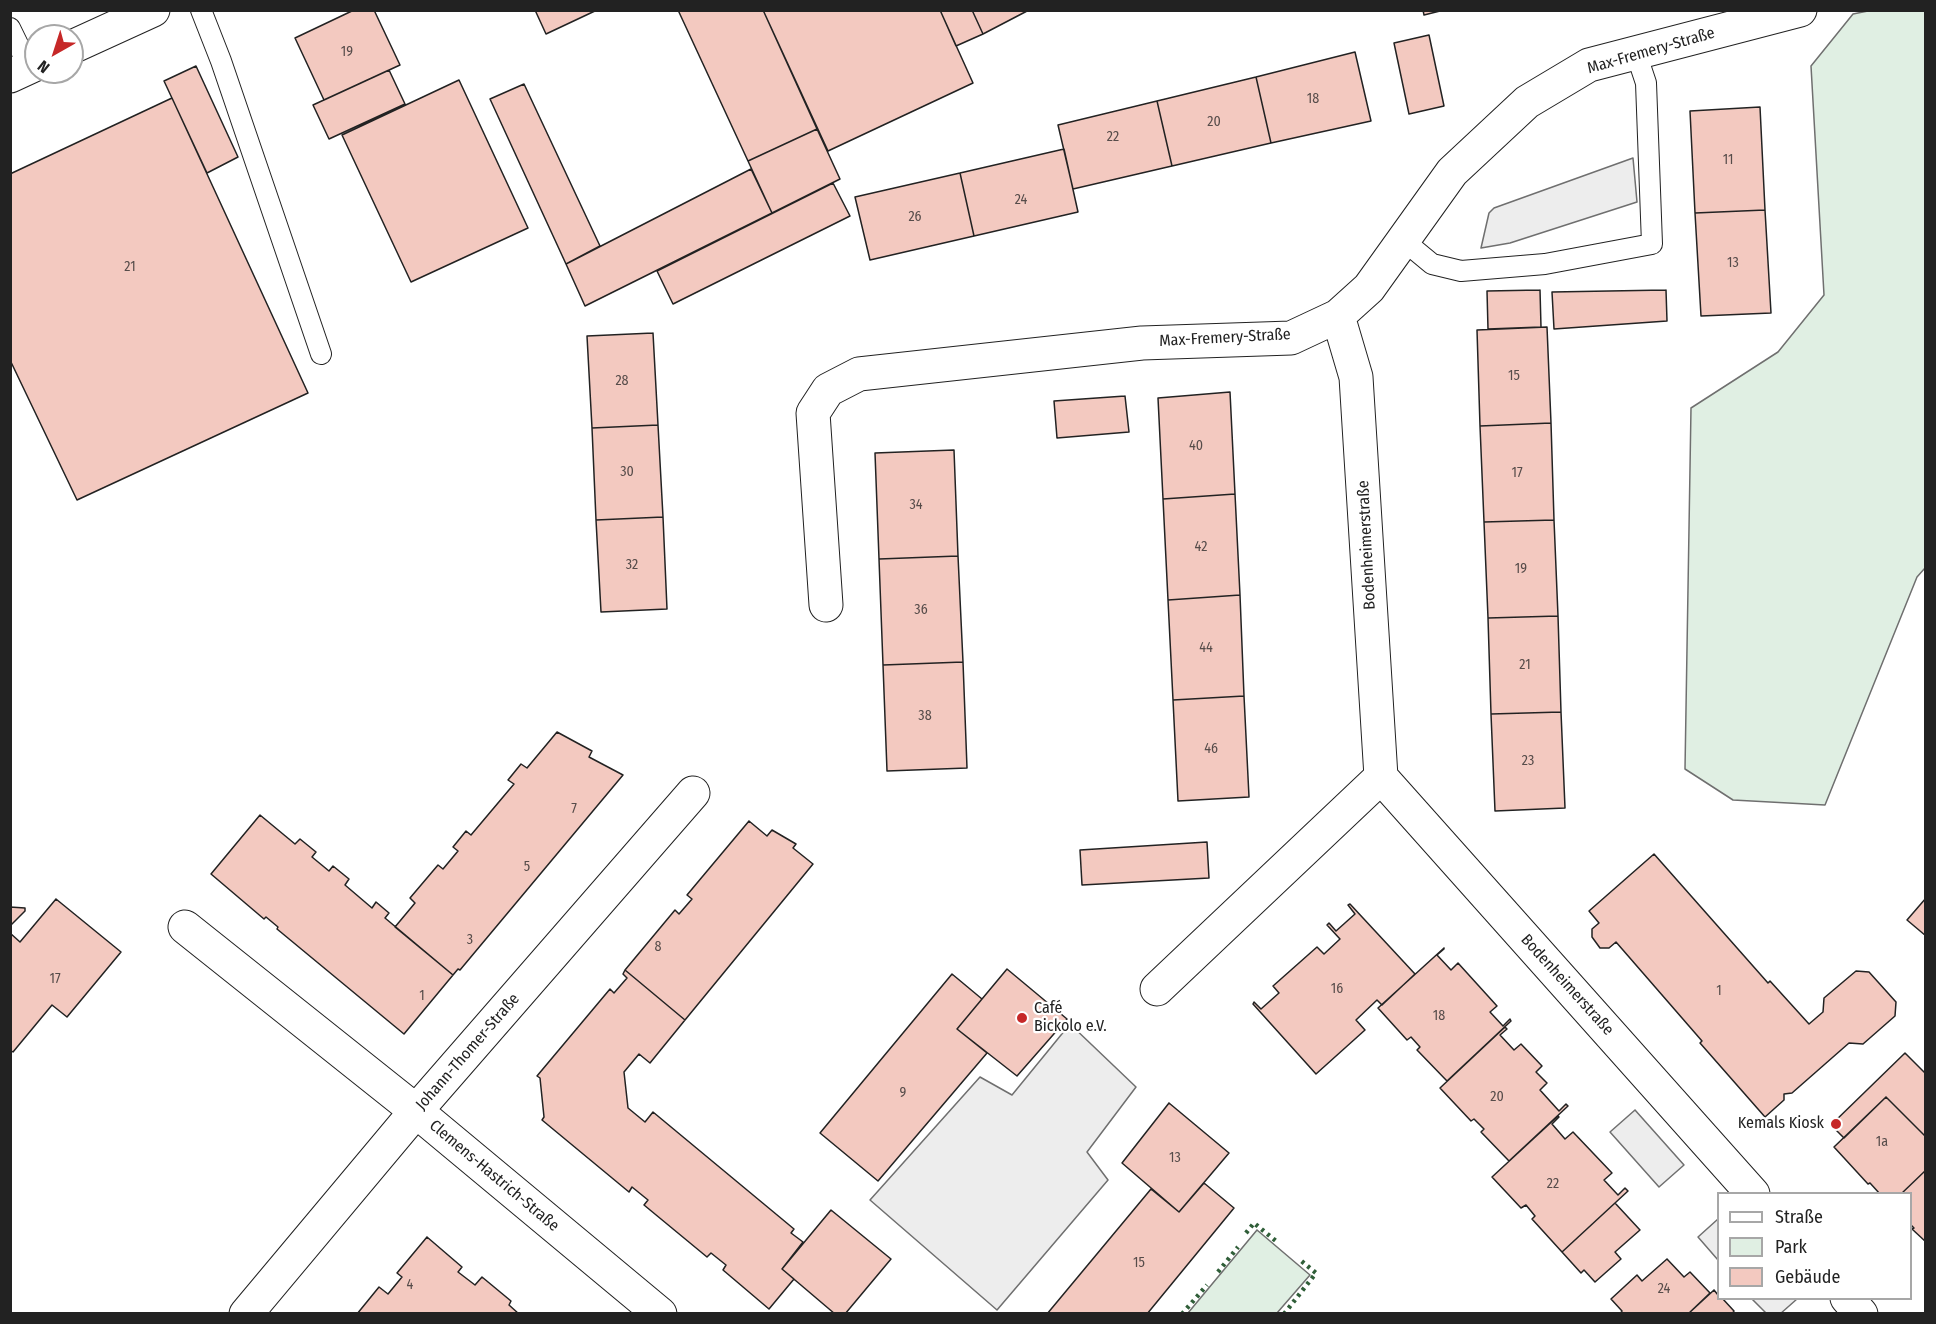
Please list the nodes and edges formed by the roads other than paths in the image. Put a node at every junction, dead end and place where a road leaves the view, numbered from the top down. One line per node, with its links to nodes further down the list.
1 (153, 10): 5 (street)
2 (201, 10): 10 (lane)
3 (1800, 10): 6 (street, Max-Fremery-Straße)
4 (10, 28): 7 (lane)
5 (84, 42)
6 (1636, 53): 8 (street, Max-Fremery-Straße); 8 (lane)
7 (24, 66)
8 (1403, 240): 9 (street, Max-Fremery-Straße)
9 (1338, 316): 11 (street, Max-Fremery-Straße); 12 (street, Bodenheimerstraße)
10 (321, 354)
11 (826, 605)
12 (1381, 777): 15 (street); 17 (street, Bodenheimerstraße)
13 (693, 793): 16 (street, Johann-Thomer-Straße)
14 (185, 927): 16 (street, Clemens-Hastrich-Straße)
15 (1157, 989)
16 (416, 1112): 19 (street, Johann-Thomer-Straße); 20 (street, Clemens-Hastrich-Straße)
17 (1751, 1192)
18 (1848, 1300): 21 (street)
19 (246, 1314)
20 (660, 1314)
21 (1861, 1314)

